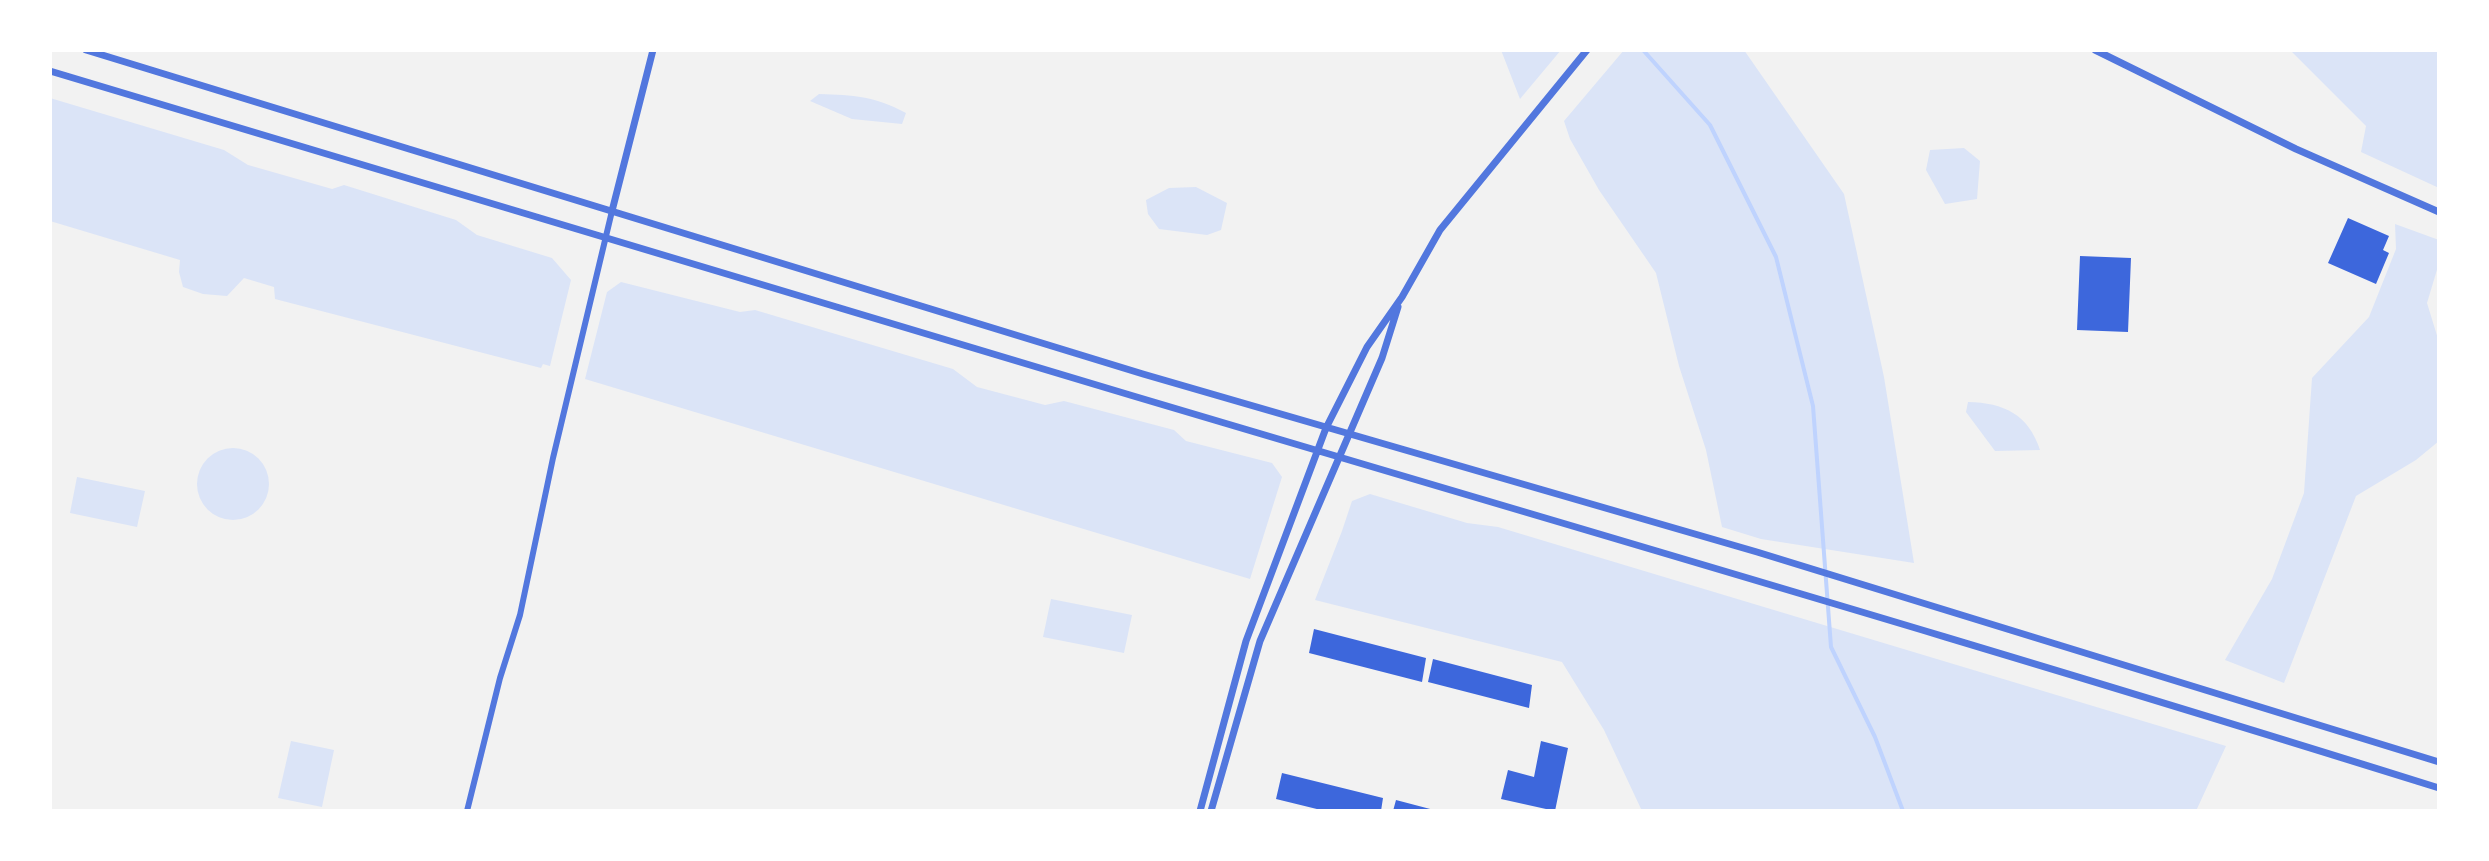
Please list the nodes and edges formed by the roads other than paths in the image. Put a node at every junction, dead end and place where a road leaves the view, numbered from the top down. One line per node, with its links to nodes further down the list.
1 (86, 50): 6 (street)
2 (653, 50): 6 (street)
3 (2095, 50): 7 (street)
4 (1585, 54): 9 (street)
5 (50, 71): 8 (street)
6 (612, 211): 8 (street); 10 (street)
7 (2439, 212)
8 (605, 236): 12 (street); 16 (street)
9 (1402, 297): 10 (street); 11 (street)
10 (1326, 428): 11 (street); 12 (street)
11 (1348, 435): 13 (street); 14 (street)
12 (1318, 450): 13 (street); 17 (street)
13 (1339, 456): 15 (street); 18 (street)
14 (2439, 762)
15 (2439, 788)
16 (467, 811)
17 (1200, 811)
18 (1211, 811)

